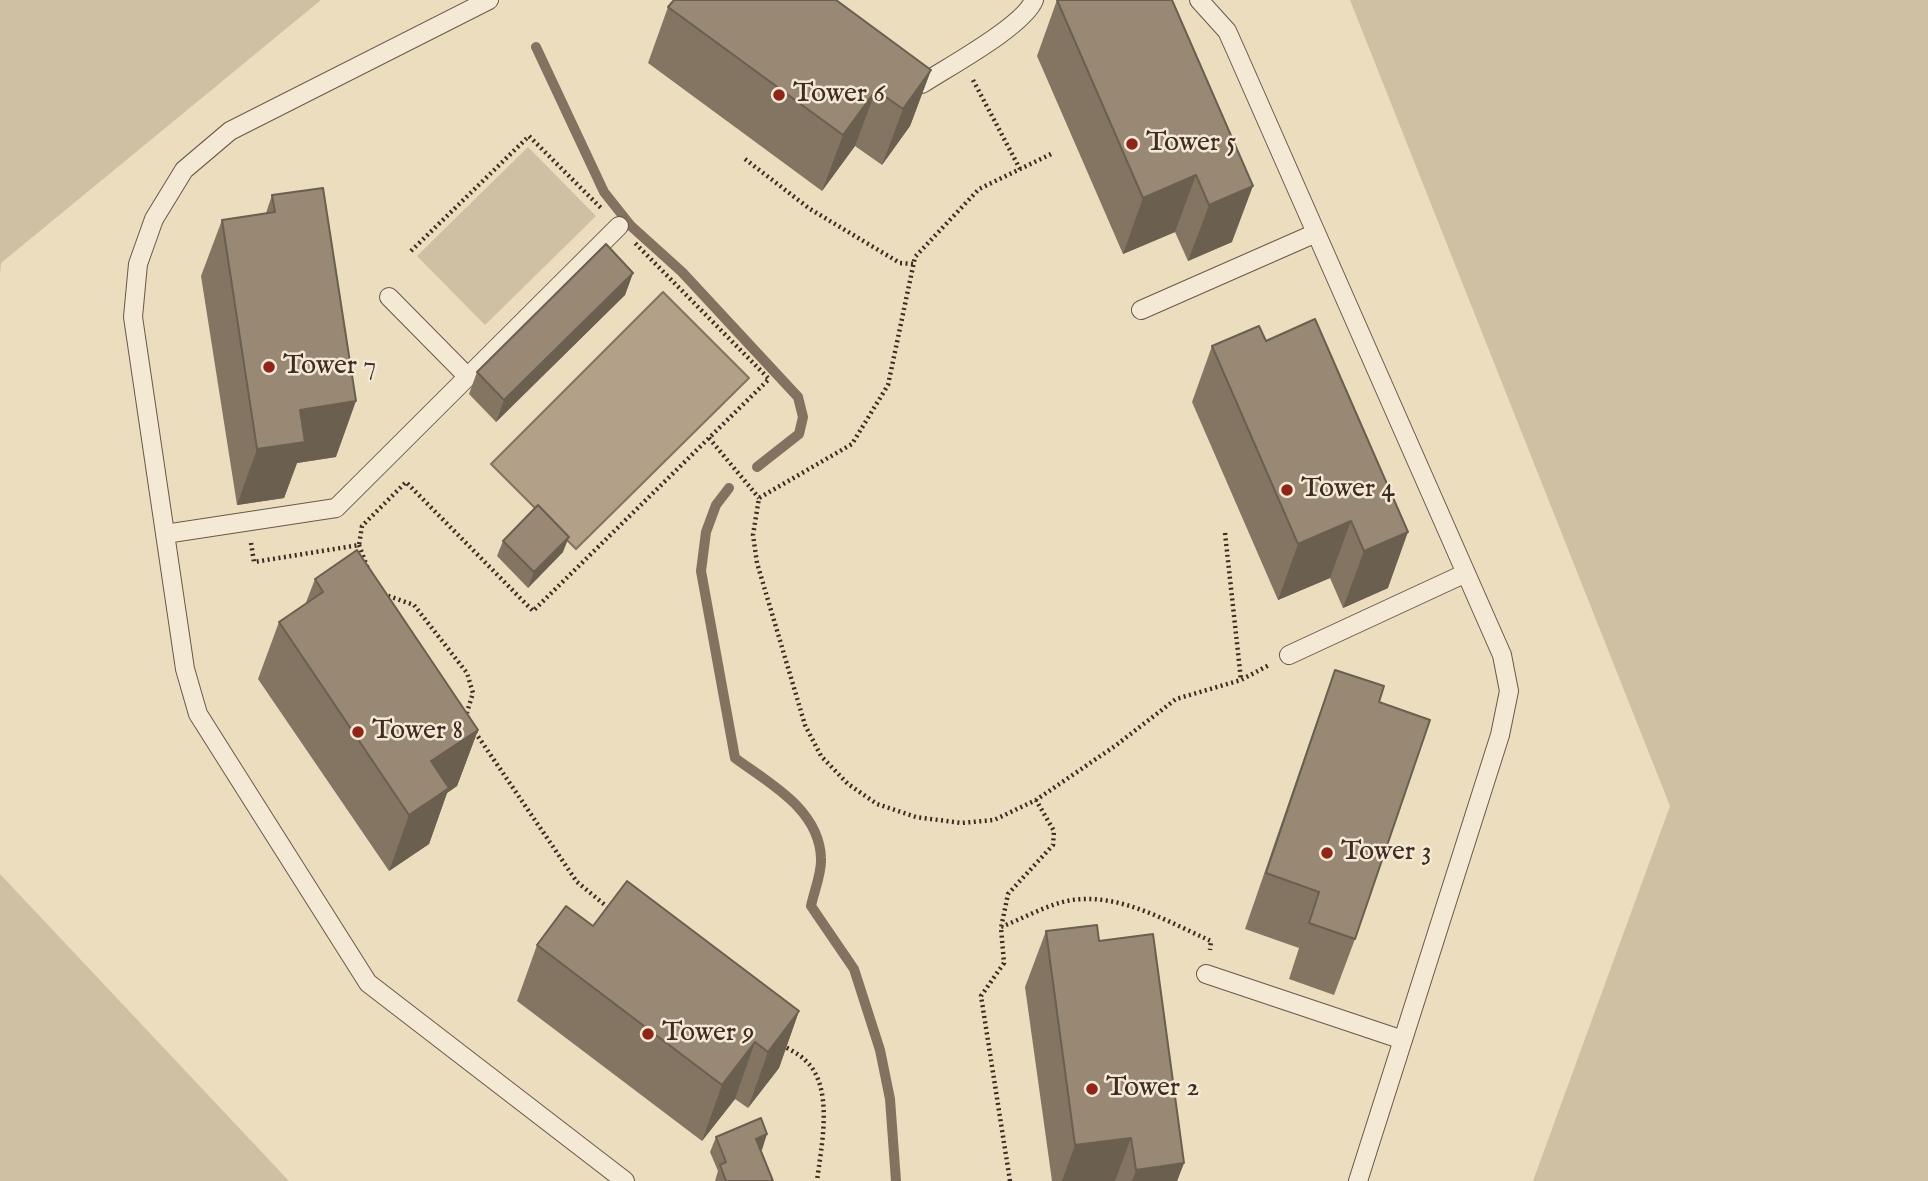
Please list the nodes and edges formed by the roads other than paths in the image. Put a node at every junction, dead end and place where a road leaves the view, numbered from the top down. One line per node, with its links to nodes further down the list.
1 (489, 0): 10 (lane)
2 (1034, 0): 4 (lane)
3 (1199, 0): 6 (lane)
4 (922, 84)
5 (619, 226): 9 (lane)
6 (1316, 233): 8 (lane); 11 (lane)
7 (389, 297): 9 (lane)
8 (1141, 310)
9 (468, 377): 10 (lane)
10 (165, 534): 15 (lane)
11 (1466, 573): 12 (lane); 14 (lane)
12 (1289, 655)
13 (1206, 974): 14 (lane)
14 (1403, 1040): 16 (lane)
15 (625, 1181)
16 (1358, 1181)

